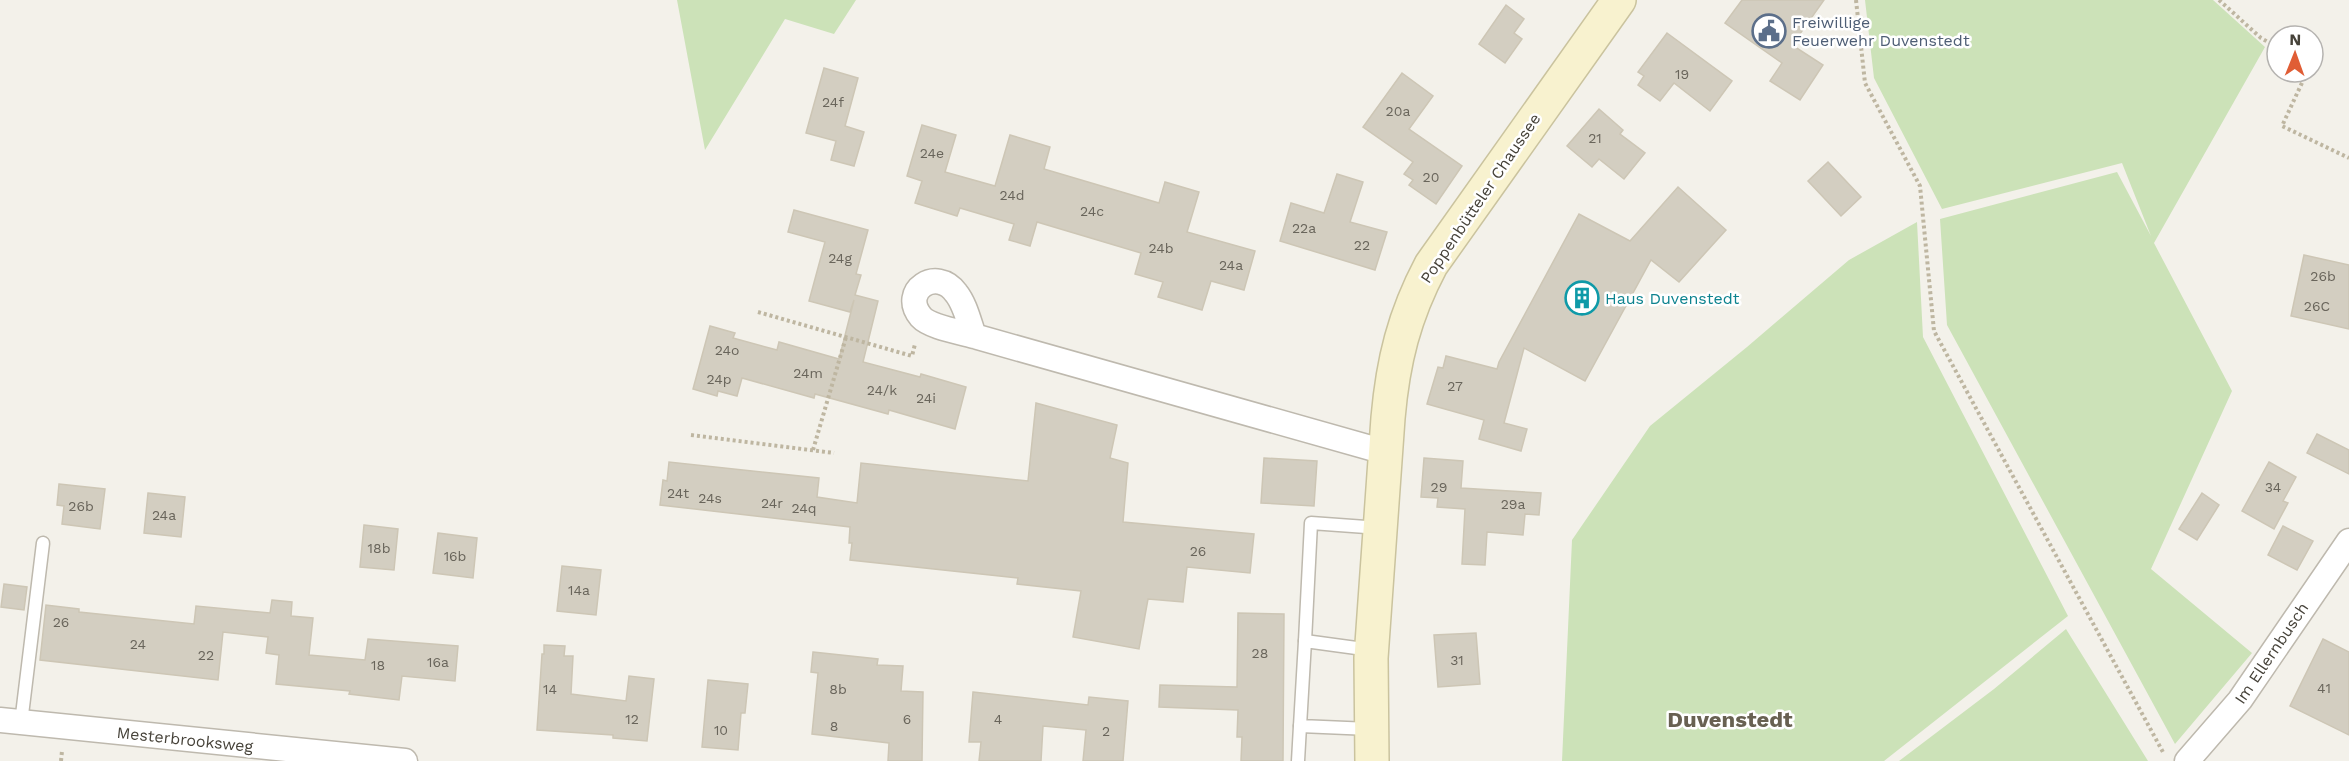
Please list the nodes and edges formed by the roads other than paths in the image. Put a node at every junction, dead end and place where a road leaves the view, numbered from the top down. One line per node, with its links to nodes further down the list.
1 (1619, 0): 3 (main road, Poppenbütteler Chaussee)
2 (974, 336): 2 (street); 3 (street)
3 (1385, 452): 4 (main road, Poppenbütteler Chaussee)
4 (1380, 528): 7 (lane); 8 (main road, Poppenbütteler Chaussee)
5 (2349, 541): 14 (street, Im Ellernbusch)
6 (43, 543): 9 (lane)
7 (1305, 641): 8 (lane); 10 (lane)
8 (1371, 650): 11 (main road, Poppenbütteler Chaussee)
9 (11, 721): 12 (street, Mesterbrooksweg)
10 (1300, 726): 11 (lane); 13 (lane)
11 (1372, 745)
12 (405, 761)
13 (1298, 761)
14 (2187, 761)

